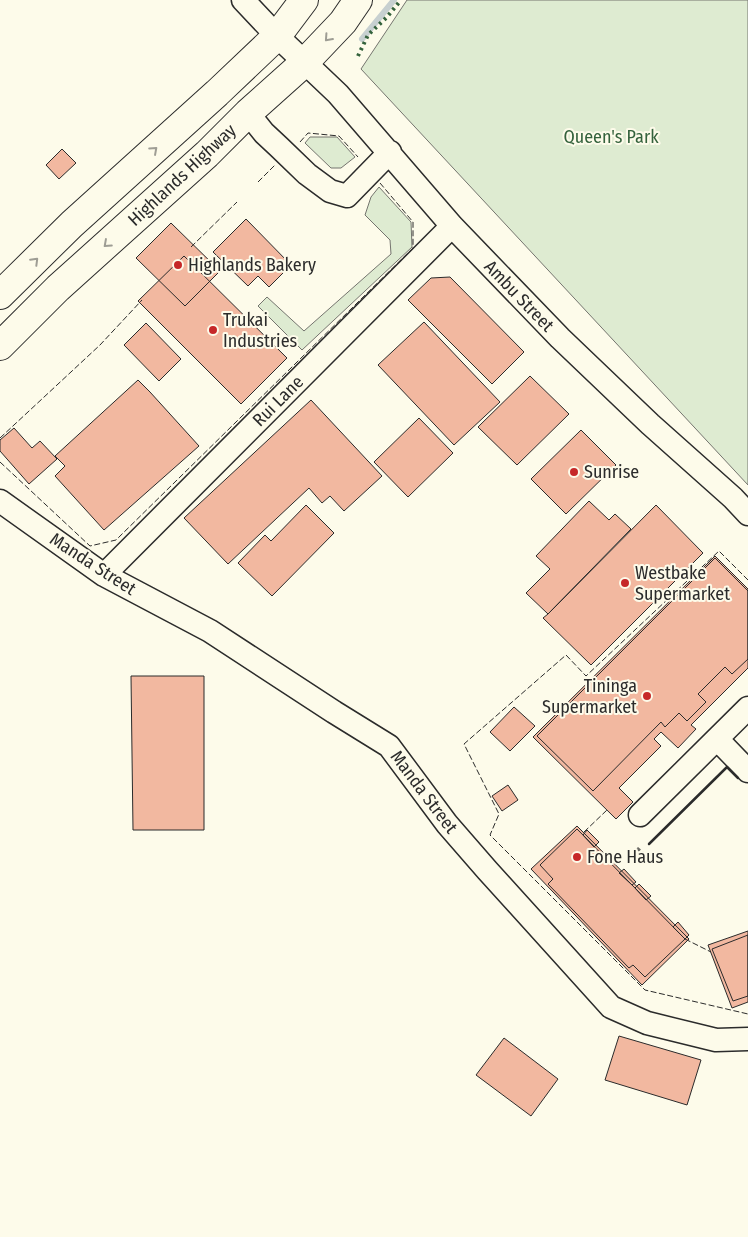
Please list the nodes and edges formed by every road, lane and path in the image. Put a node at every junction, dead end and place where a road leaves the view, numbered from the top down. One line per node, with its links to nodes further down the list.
1 (243, 0): 4 (street, Ambu Street)
2 (304, 0): 4 (main road, Highlands Highway)
3 (358, 0): 5 (main road, Highlands Highway, one-way to 5)
4 (277, 36): 5 (street, Ambu Street); 9 (main road, Highlands Highway, one-way to 4)
5 (305, 62): 6 (main road, Highlands Highway); 7 (street, Ambu Street)
6 (248, 113): 7 (street); 10 (main road, Highlands Highway, one-way to 10)
7 (390, 152): 8 (street, Ambu Street)
8 (452, 226): 12 (street, Ambu Street); 13 (street, Rui Lane)
9 (0, 295)
10 (0, 346)
11 (0, 501): 13 (street, Manda Street)
12 (748, 514)
13 (104, 575): 20 (street, Manda Street)
14 (748, 708): 15 (street)
15 (717, 739): 16 (street); 17 (street)
16 (748, 771)
17 (640, 815)
18 (637, 848): 19 (path)
19 (650, 860)
20 (748, 1039)

